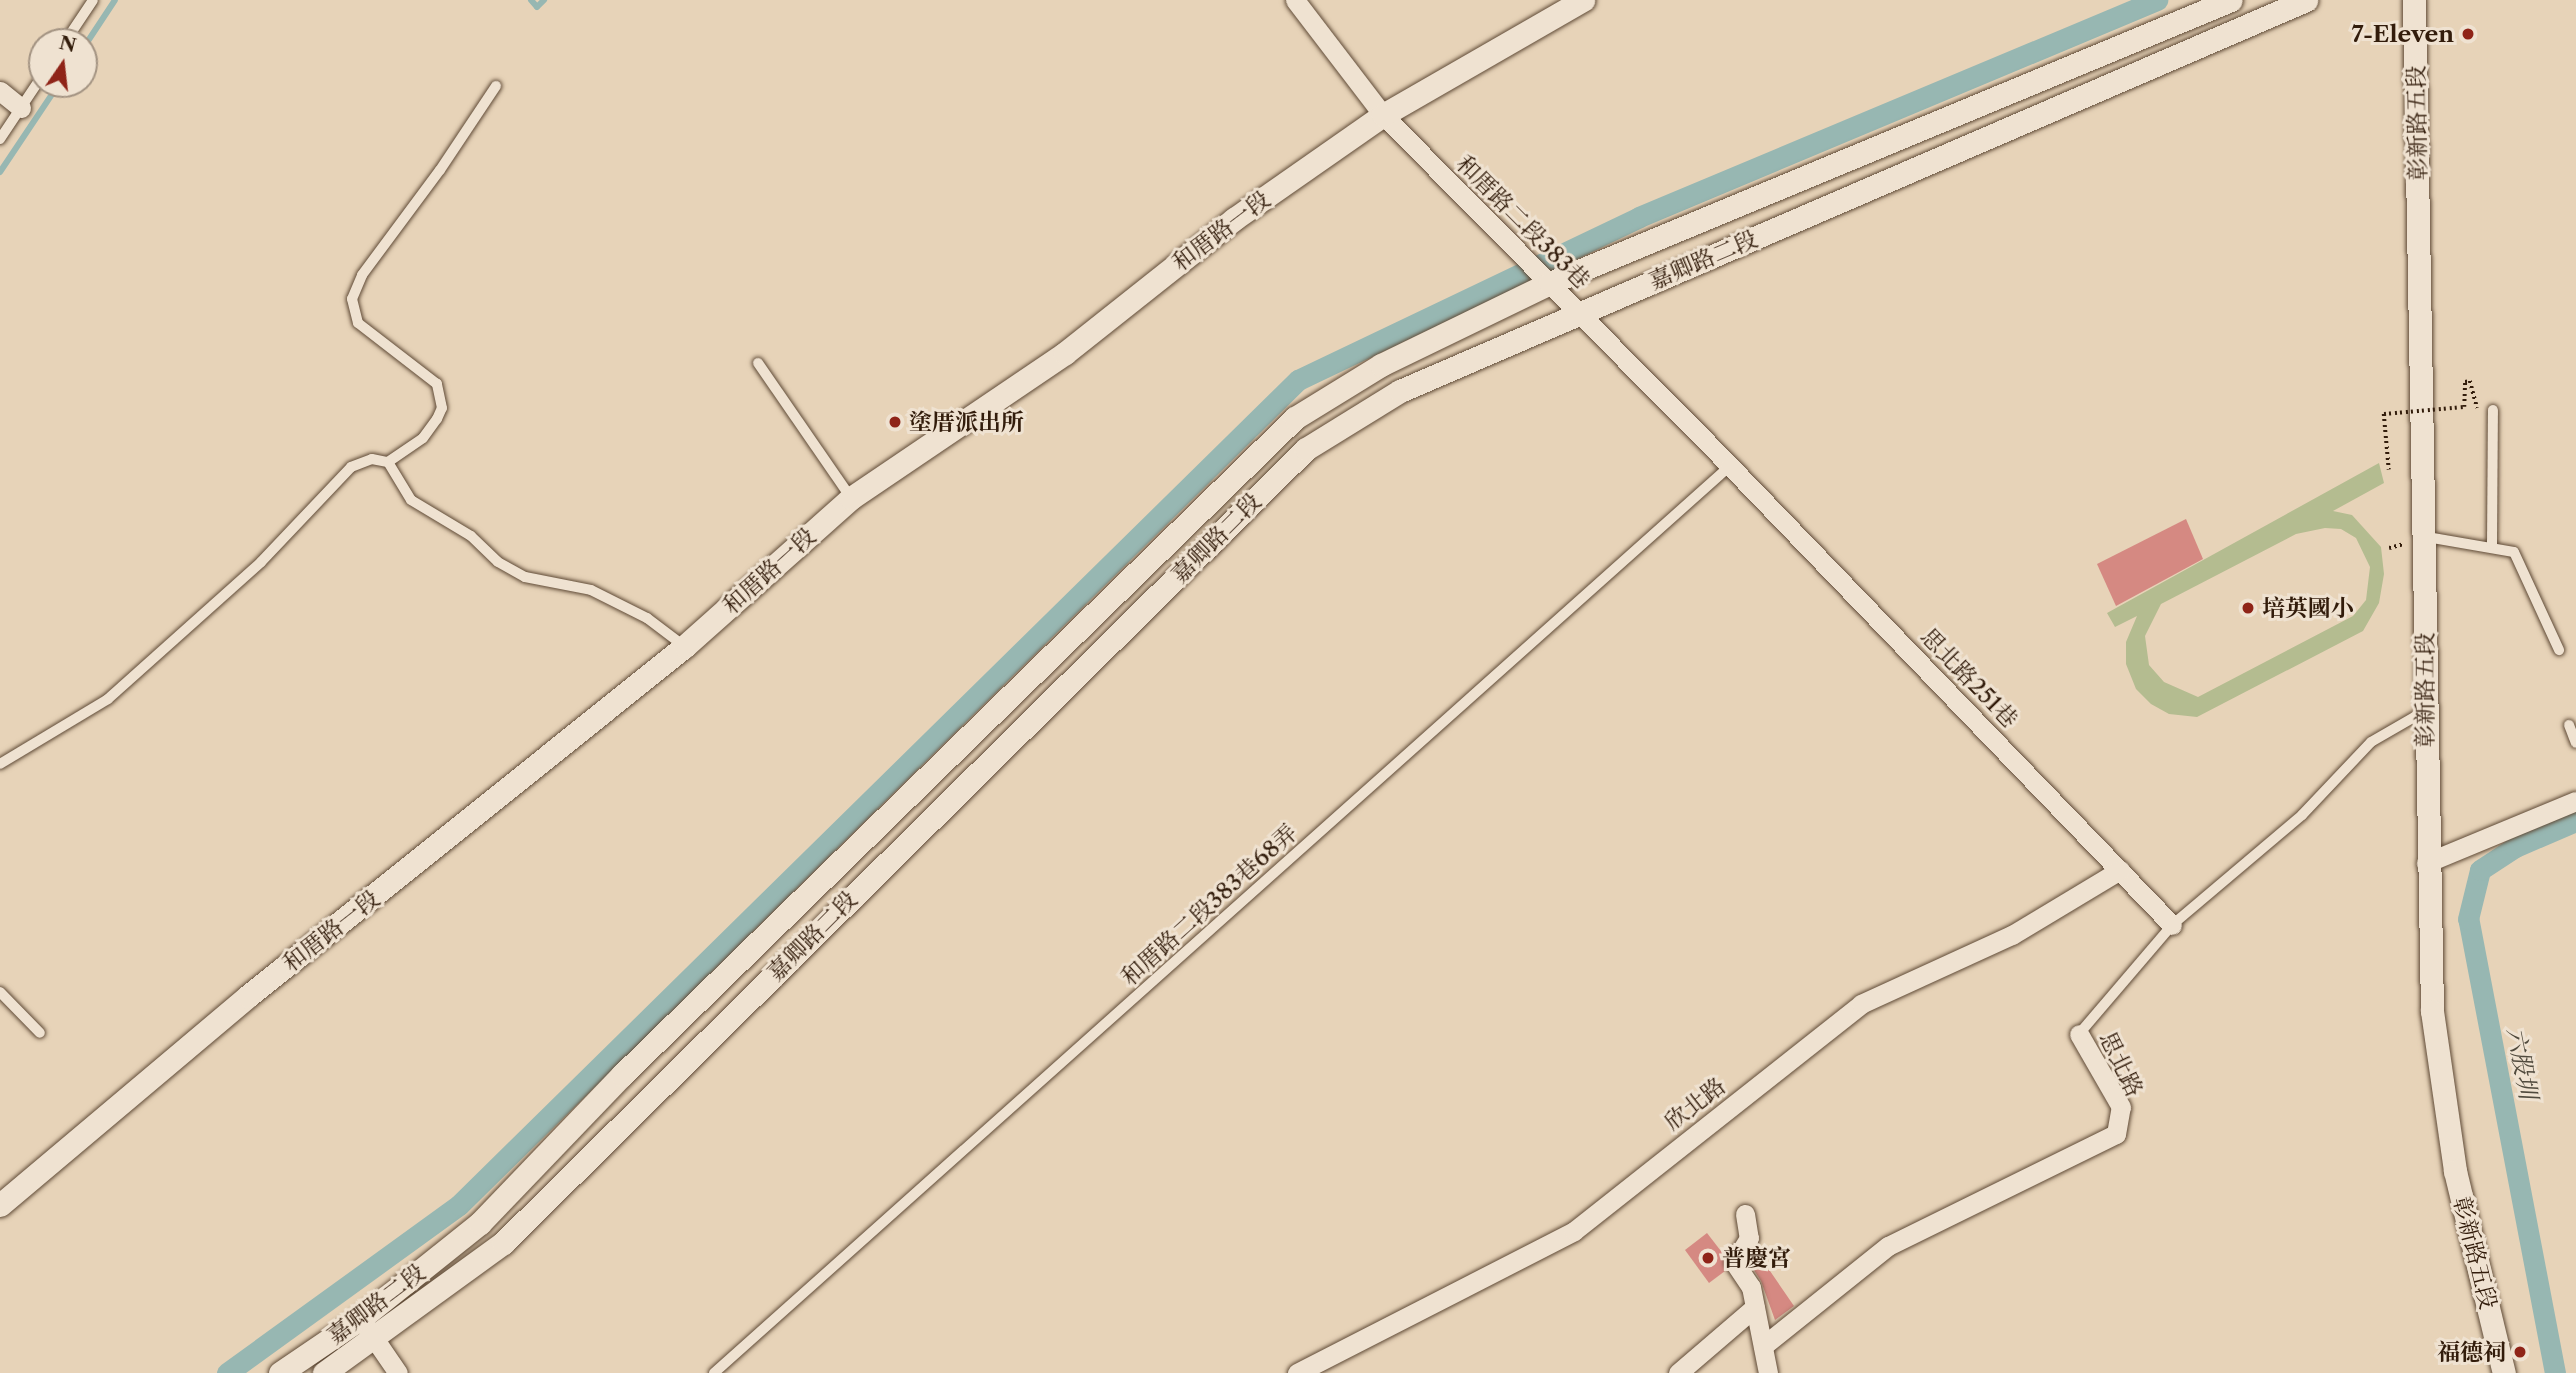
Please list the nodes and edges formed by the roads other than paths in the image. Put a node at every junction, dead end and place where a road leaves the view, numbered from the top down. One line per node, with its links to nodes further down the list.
1 (93, 0): 7 (lane)
2 (1295, 0): 12 (street, 和厝路二段383巷)
3 (1583, 0): 12 (street, 和厝路一段)
4 (2231, 0): 14 (street, 嘉卿路二段)
5 (2306, 0): 15 (street, 嘉卿路二段)
6 (2414, 0): 21 (street, 彰新路五段)
7 (74, 28)
8 (496, 86): 18 (lane)
9 (0, 91): 11 (street)
10 (28, 97): 11 (lane)
11 (21, 108): 13 (lane)
12 (1383, 115): 14 (street, 和厝路二段383巷); 20 (street, 和厝路一段)
13 (0, 139)
14 (1544, 278): 15 (street, 和厝路二段383巷); 39 (street, 嘉卿路二段)
15 (1579, 313): 19 (street, 和厝路二段383巷); 40 (street, 嘉卿路二段)
16 (758, 363): 20 (lane)
17 (2493, 410): 22 (lane)
18 (388, 462): 23 (lane); 28 (lane)
19 (1730, 466): 31 (street, 思北路251巷); 45 (lane, 和厝路二段383巷68弄)
20 (851, 498): 23 (street, 和厝路一段)
21 (2427, 537): 22 (lane); 25 (street, 彰新路五段)
22 (2491, 545): 24 (lane)
23 (685, 646): 36 (street, 和厝路一段)
24 (2559, 650)
25 (2423, 712): 30 (street, 彰新路五段); 32 (lane, 思北路)
26 (2569, 725): 27 (lane)
27 (2576, 743)
28 (0, 764)
29 (2576, 801): 30 (street)
30 (2426, 863): 49 (street, 彰新路五段)
31 (2120, 870): 32 (street, 思北路251巷); 46 (street, 欣北路)
32 (2172, 925): 35 (lane, 思北路)
33 (0, 992): 34 (lane)
34 (40, 1033)
35 (2079, 1034): 41 (street, 思北路)
36 (0, 1205)
37 (1745, 1214): 38 (street)
38 (1755, 1307): 41 (street); 47 (street)
39 (361, 1318): 40 (street); 42 (street, 嘉卿路二段)
40 (375, 1340): 43 (street, 嘉卿路二段); 44 (street)
41 (1763, 1346): 48 (street)
42 (279, 1373)
43 (324, 1373)
44 (398, 1373)
45 (714, 1373)
46 (1297, 1373)
47 (1678, 1373)
48 (1768, 1373)
49 (2504, 1373)

